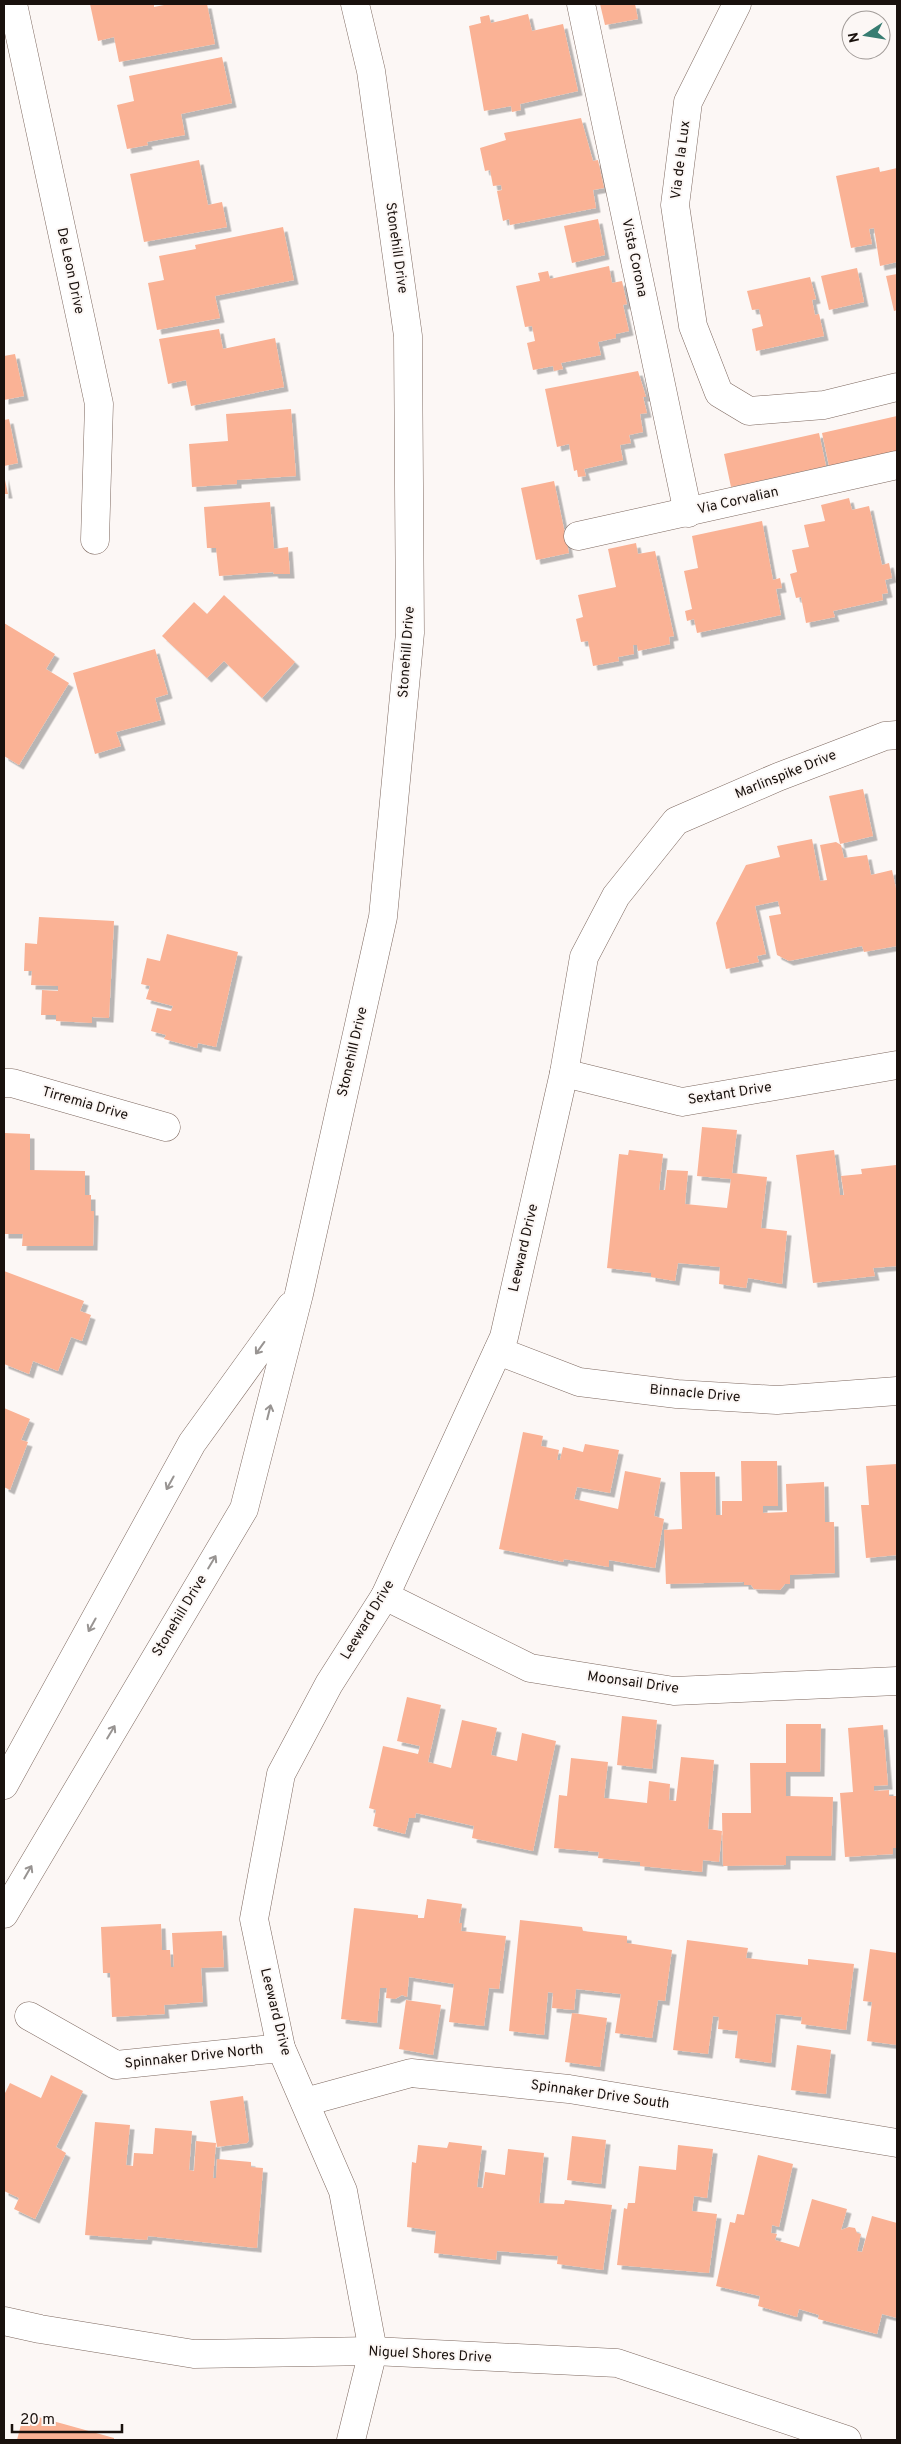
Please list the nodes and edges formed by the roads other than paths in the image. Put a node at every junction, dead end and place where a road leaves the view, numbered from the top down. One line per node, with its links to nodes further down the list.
1 (13, 4): 11 (street, De Leon Drive)
2 (355, 4): 18 (street, Stonehill Drive)
3 (581, 4): 6 (street, Vista Corona)
4 (737, 4): 5 (street, Via de la Lux)
5 (693, 326): 6 (street); 7 (street, Via de la Lux)
6 (650, 335): 9 (street, Vista Corona)
7 (897, 387)
8 (897, 465): 9 (street, Via Corvalian)
9 (688, 512): 10 (street, Via Corvalian)
10 (578, 536)
11 (95, 540)
12 (897, 735): 13 (street, Marlinspike Drive)
13 (676, 821): 15 (street, Leeward Drive)
14 (897, 1065): 15 (street, Sextant Drive)
15 (564, 1074): 19 (street, Leeward Drive)
16 (4, 1083): 17 (street, Tirremia Drive)
17 (166, 1127)
18 (299, 1294): 23 (street, Stonehill Drive, one-way to 23); 24 (street, Stonehill Drive, one-way to 18)
19 (498, 1351): 20 (street, Binnacle Drive); 21 (street, Leeward Drive)
20 (897, 1391)
21 (385, 1596): 22 (street, Moonsail Drive); 26 (street, Leeward Drive)
22 (897, 1681)
23 (4, 1784)
24 (4, 1914)
25 (29, 2016): 26 (street, Spinnaker Drive North)
26 (282, 2048): 27 (street, Leeward Drive)
27 (305, 2102): 28 (street, Spinnaker Drive South); 32 (street, Leeward Drive)
28 (897, 2143)
29 (4, 2301): 31 (street)
30 (4, 2321): 31 (street, Niguel Shores Drive)
31 (40, 2330): 32 (street, Niguel Shores Drive)
32 (374, 2352): 33 (street, Leeward Drive); 34 (street, Niguel Shores Drive)
33 (351, 2440)
34 (847, 2440)

